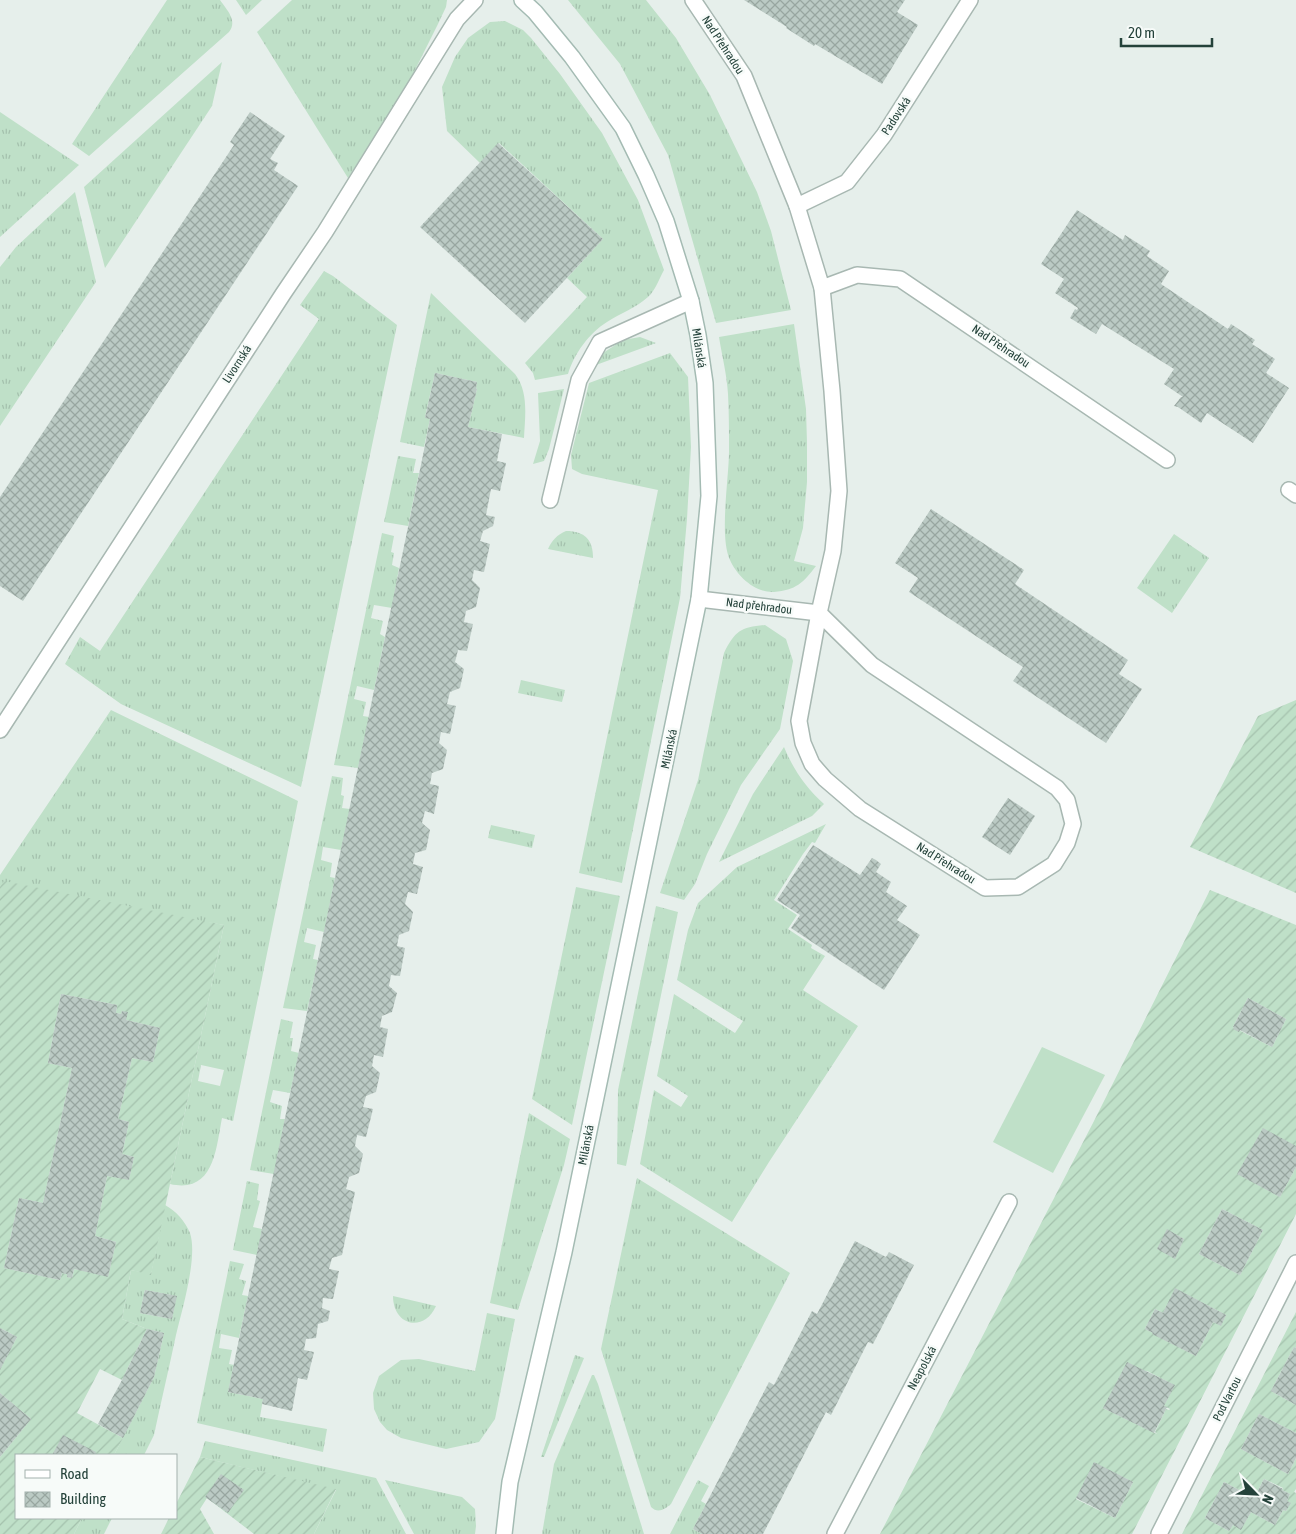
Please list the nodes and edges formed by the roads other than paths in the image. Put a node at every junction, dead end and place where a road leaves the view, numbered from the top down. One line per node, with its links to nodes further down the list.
1 (474, 0): 12 (street, Livornská)
2 (522, 0): 7 (street, Milánská)
3 (693, 0): 5 (street, Nad Přehradou)
4 (970, 0): 5 (street, Padovská)
5 (797, 206): 6 (street, Nad Přehradou)
6 (822, 288): 8 (street, Nad Přehradou); 11 (street, Nad Přehradou)
7 (691, 301): 9 (street); 10 (street, Milánská)
8 (1167, 460)
9 (550, 500)
10 (699, 599): 11 (street, Nad přehradou); 15 (street, Milánská)
11 (819, 613): 11 (street, Nad Přehradou)
12 (0, 730)
13 (1009, 1202): 16 (street, Neapolská)
14 (1296, 1263): 17 (street, Pod Vartou)
15 (504, 1534)
16 (835, 1534)
17 (1159, 1534)

